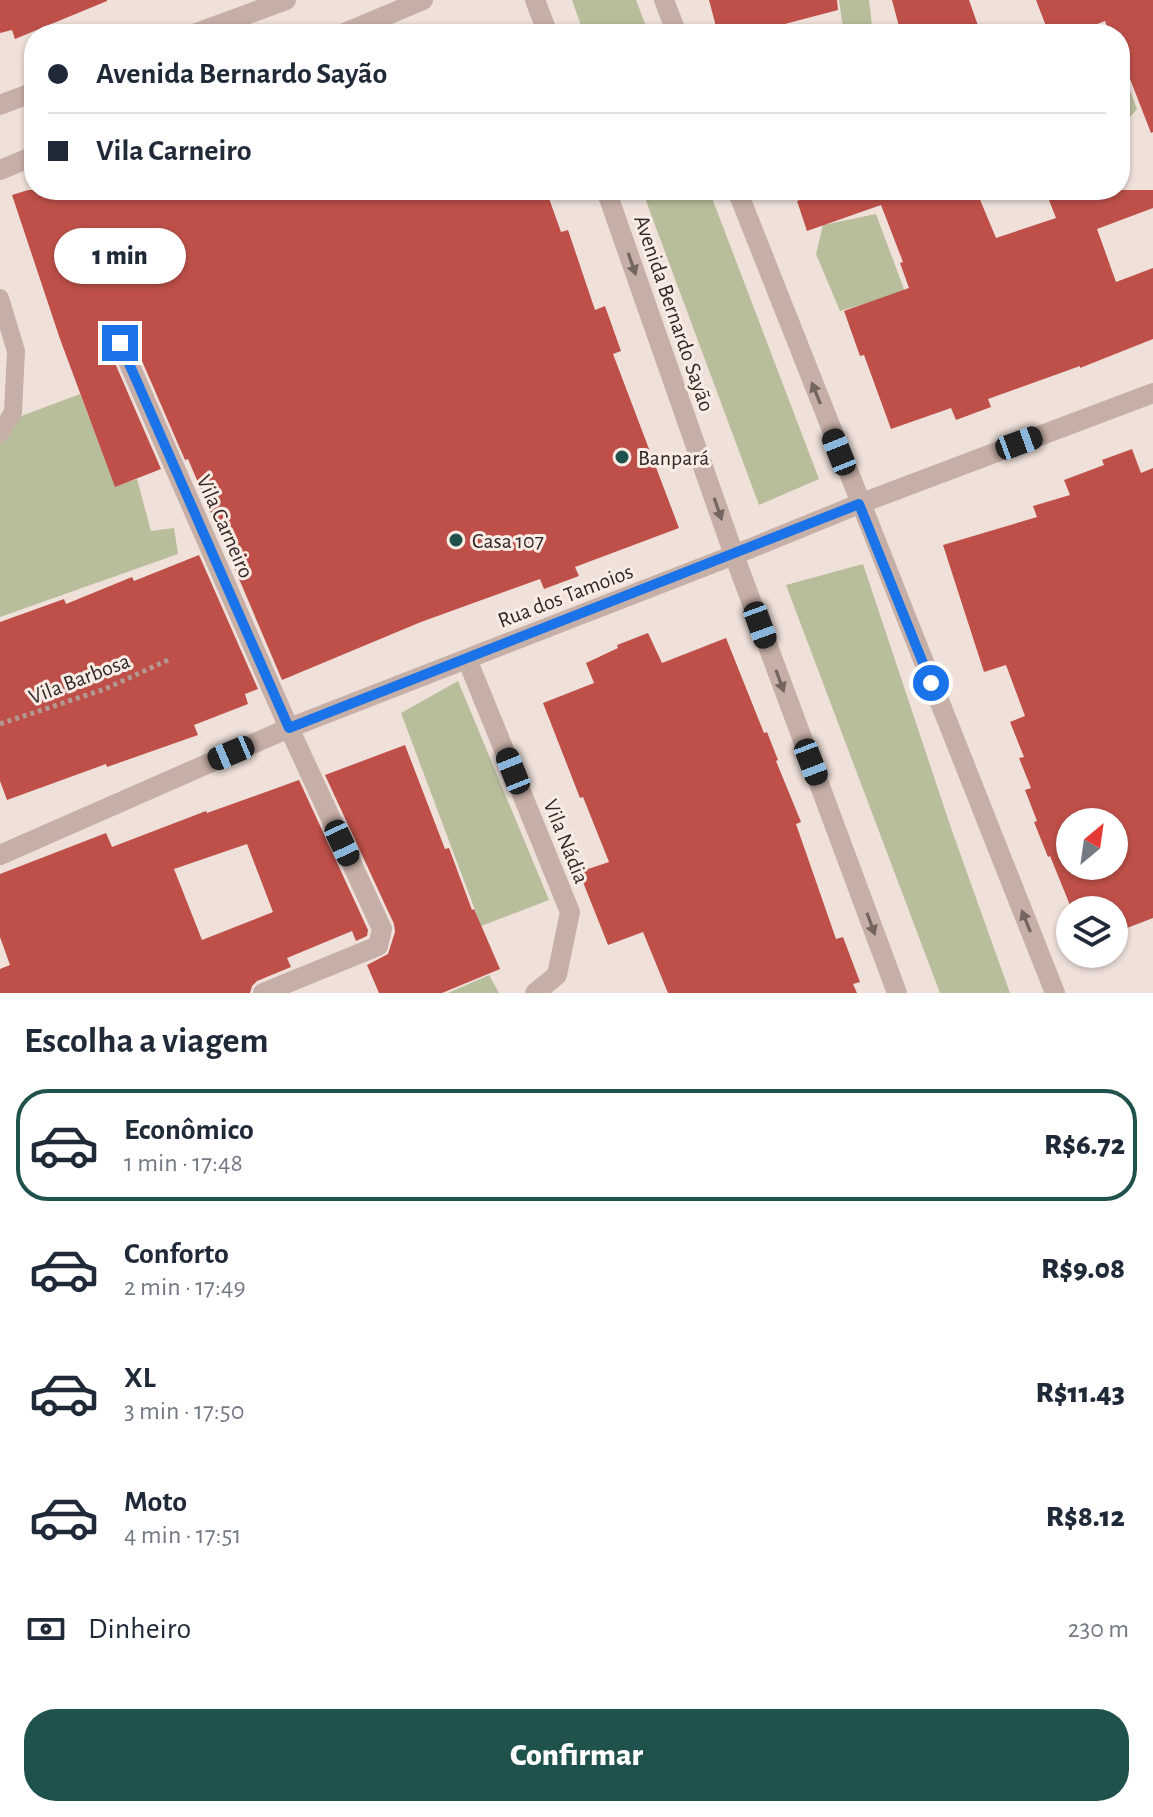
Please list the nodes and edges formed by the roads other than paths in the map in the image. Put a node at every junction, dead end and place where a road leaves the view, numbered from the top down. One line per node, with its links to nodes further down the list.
1 (286, 0): 5 (street)
2 (423, 0): 6 (street)
3 (535, 0): 7 (street)
4 (664, 0): 8 (street)
5 (221, 24)
6 (366, 24)
7 (544, 24)
8 (673, 24)
9 (24, 96): 10 (street)
10 (0, 105)
11 (24, 160): 12 (street)
12 (0, 170)
13 (610, 200): 20 (street, Avenida Bernardo Sayão, one-way to 20)
14 (741, 200): 19 (street, one-way to 14)
15 (0, 298): 18 (lane)
16 (120, 343): 22 (street, Vila Carneiro)
17 (1153, 393): 19 (street, Rua dos Tamoios)
18 (0, 433)
19 (859, 504): 20 (street, Rua dos Tamoios); 27 (street, one-way to 19)
20 (734, 555): 21 (street, Rua dos Tamoios); 26 (street, Avenida Bernardo Sayão, one-way to 26)
21 (467, 659): 22 (street, Rua dos Tamoios); 25 (street, Vila Nádia)
22 (289, 728): 23 (street, Rua dos Tamoios); 24 (street, Vila Carneiro)
23 (0, 855)
24 (263, 993)
25 (535, 993)
26 (897, 993)
27 (1055, 993)

